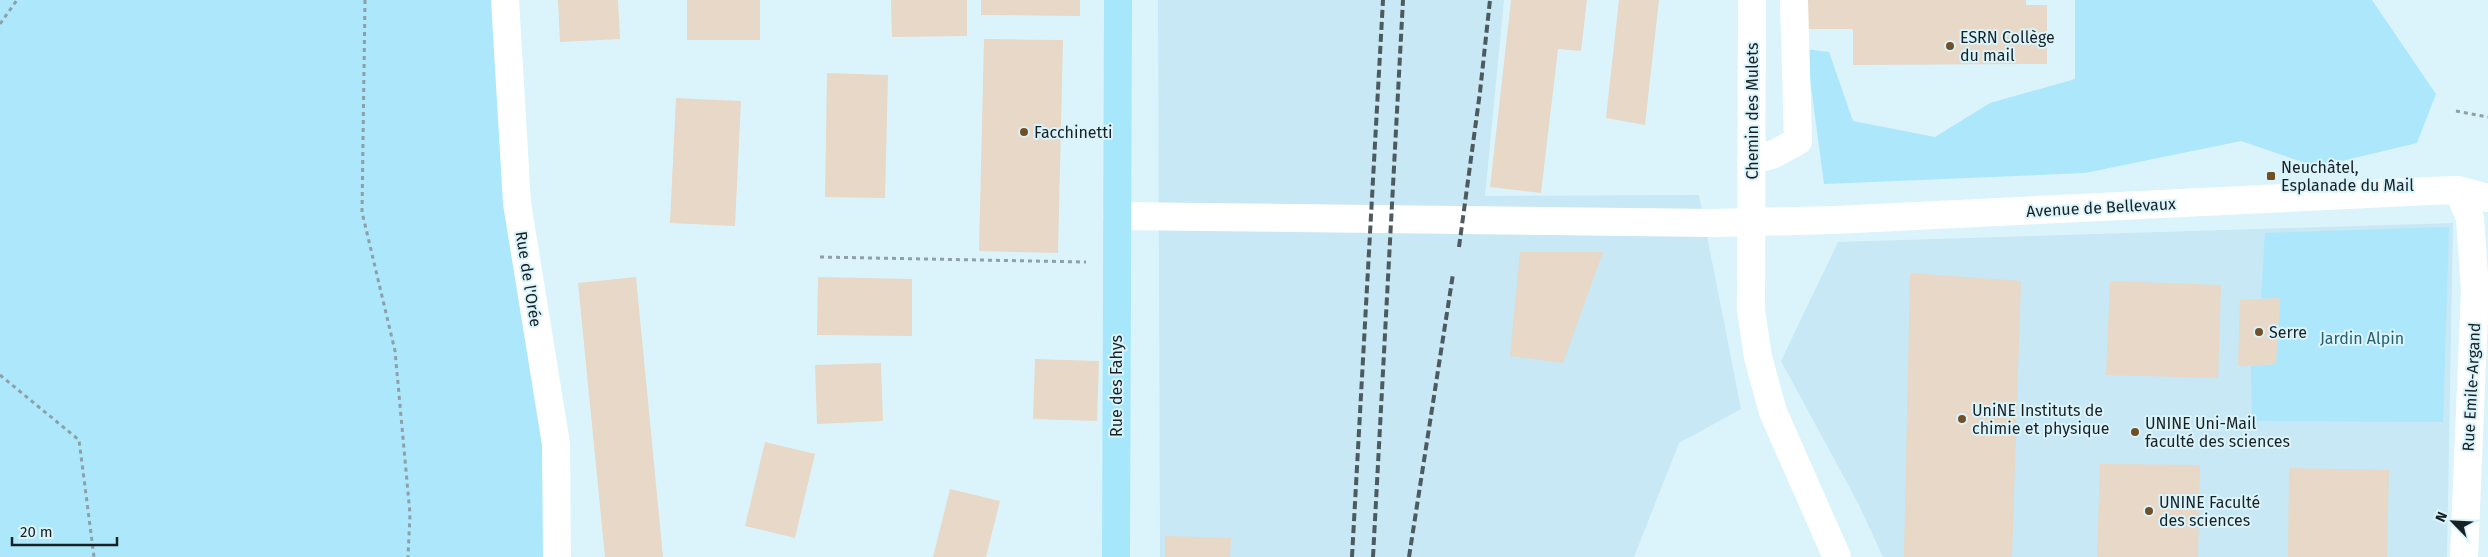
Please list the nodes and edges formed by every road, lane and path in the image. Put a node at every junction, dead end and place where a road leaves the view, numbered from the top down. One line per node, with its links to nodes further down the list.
1 (17, 0): 7 (path)
2 (365, 0): 19 (path)
3 (505, 0): 20 (street, Rue de l'Orée)
4 (1118, 0): 13 (main road, Rue des Fahys)
5 (1752, 0): 10 (street, Chemin des Mulets)
6 (1794, 0): 10 (street)
7 (0, 24)
8 (2456, 111): 9 (path)
9 (2488, 117)
10 (1751, 161): 14 (street, Chemin des Mulets)
11 (2458, 190): 12 (street, Avenue de Bellevaux); 14 (street, Avenue de Bellevaux); 23 (street, Rue Emile-Argand)
12 (2488, 198)
13 (1117, 216): 14 (street, Avenue de Bellevaux); 21 (main road, Rue des Fahys)
14 (1752, 222): 22 (street, Chemin des Mulets)
15 (820, 257): 16 (path)
16 (1090, 262)
17 (0, 375): 18 (path)
18 (94, 557)
19 (408, 557)
20 (557, 557)
21 (1116, 557)
22 (1837, 557)
23 (2464, 557)

